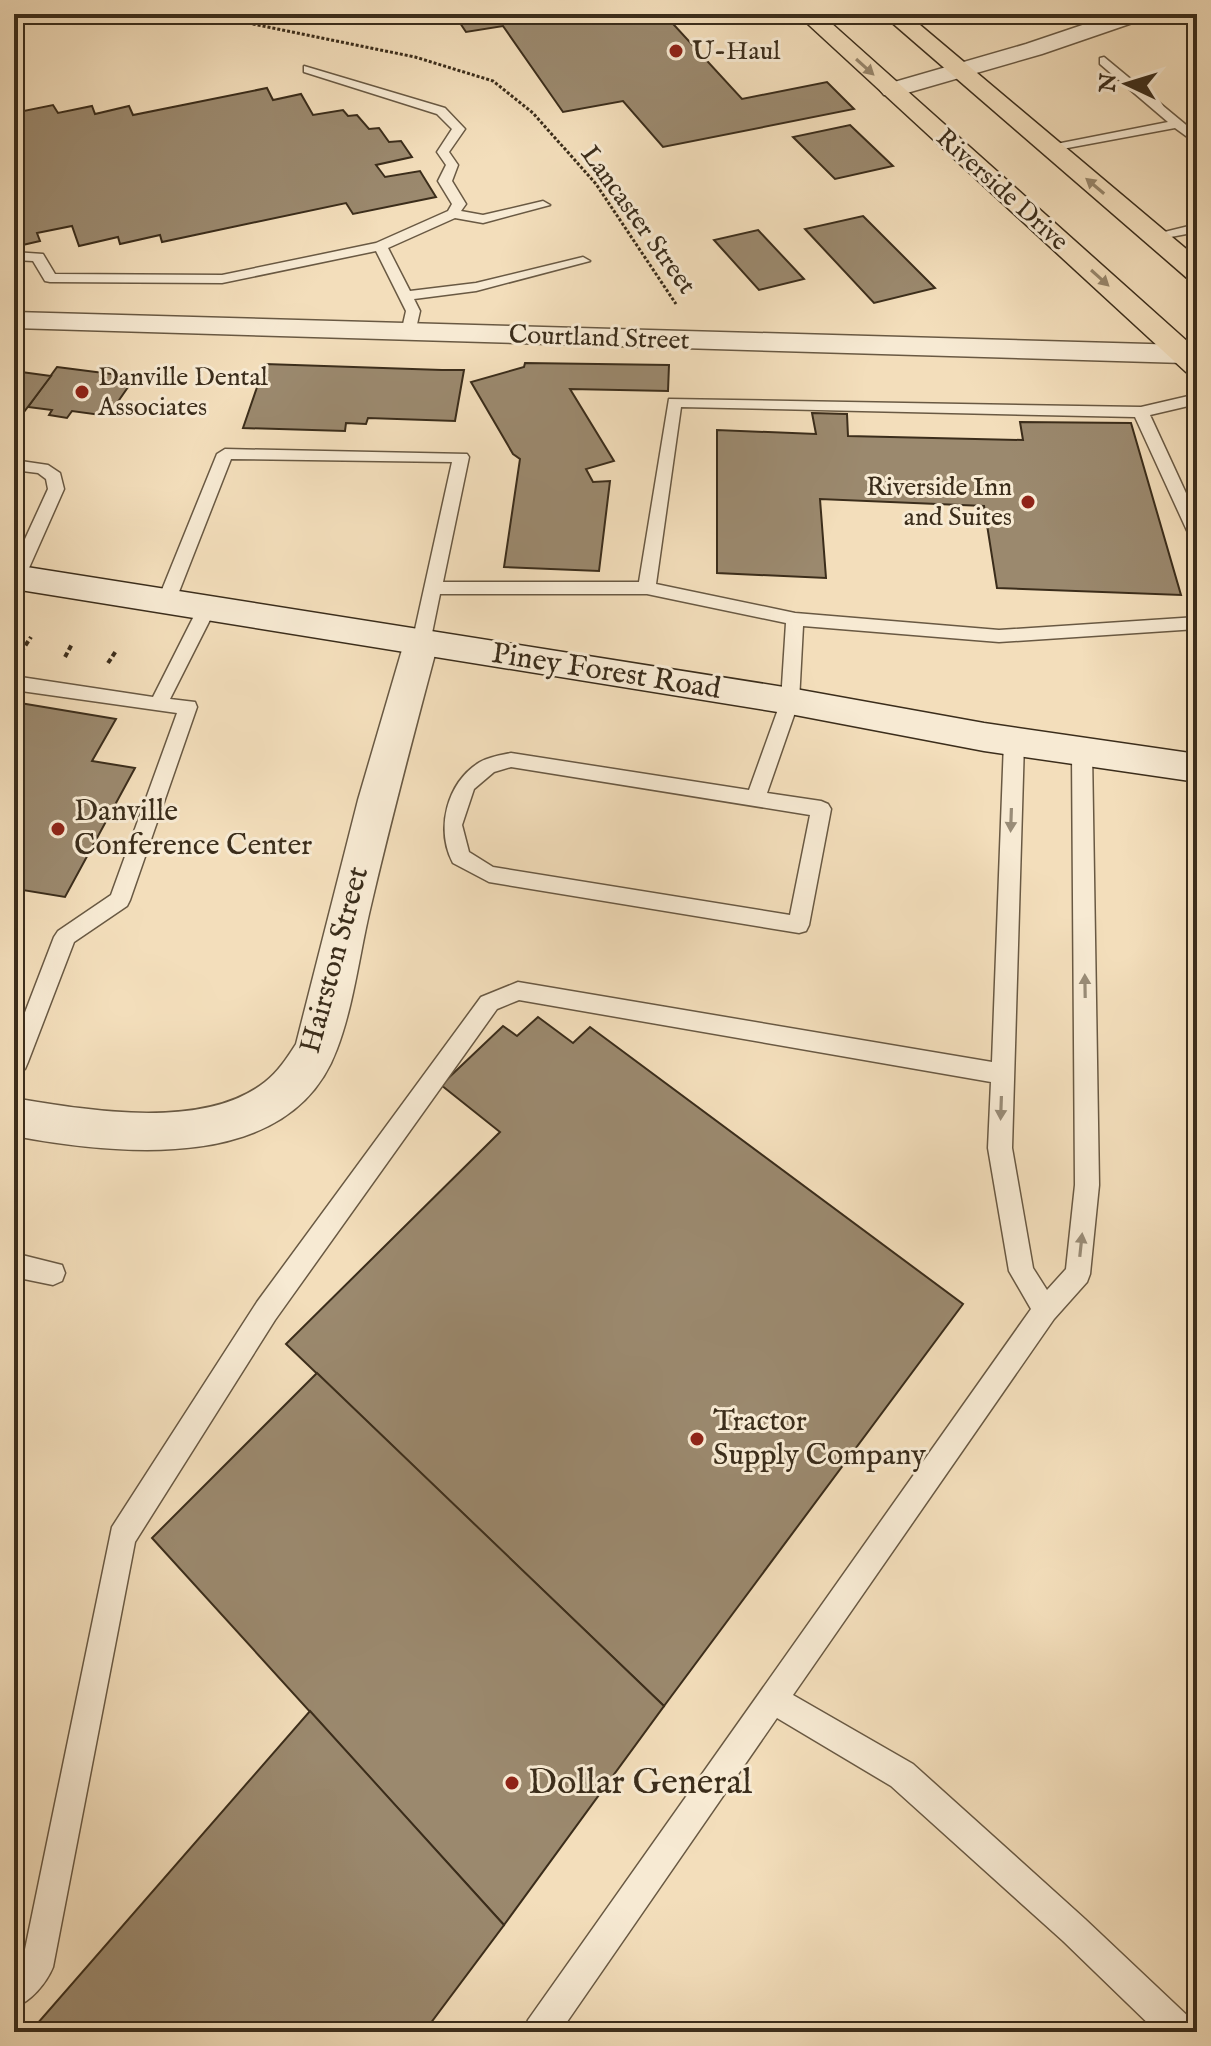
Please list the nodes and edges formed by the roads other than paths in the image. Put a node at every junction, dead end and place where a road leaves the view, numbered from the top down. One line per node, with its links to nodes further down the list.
1 (808, 14): 7 (main road, Riverside Drive, one-way to 7)
2 (893, 14): 6 (main road)
3 (1136, 14): 6 (street)
4 (1104, 61): 8 (lane)
5 (308, 69): 12 (lane)
6 (960, 70): 7 (street); 10 (main road)
7 (892, 90): 22 (main road, Riverside Drive, one-way to 22)
8 (1175, 124): 9 (lane); 10 (lane)
9 (1197, 140)
10 (1051, 149): 14 (main road, one-way to 10)
11 (543, 205): 12 (lane)
12 (453, 214): 15 (lane)
13 (1197, 228): 14 (lane)
14 (1155, 236): 18 (main road)
15 (380, 246): 16 (lane); 19 (lane)
16 (14, 256)
17 (583, 261): 19 (lane)
18 (1197, 272)
19 (405, 296): 21 (lane)
20 (14, 320): 21 (street, Courtland Street)
21 (408, 333): 22 (street, Courtland Street)
22 (1193, 358)
23 (1197, 399): 24 (lane)
24 (1141, 412): 26 (lane); 29 (lane)
25 (14, 465): 27 (lane)
26 (1197, 535)
27 (15, 577): 30 (main road, Piney Forest Road)
28 (433, 588): 29 (lane); 30 (lane); 34 (lane)
29 (647, 588): 32 (lane)
30 (166, 602): 31 (main road, Piney Forest Road)
31 (207, 608): 34 (main road, Piney Forest Road); 37 (lane)
32 (795, 619): 33 (lane); 36 (lane)
33 (1197, 623)
34 (421, 643): 36 (main road, Piney Forest Road); 44 (street, Hairston Street)
35 (14, 683): 37 (lane)
36 (790, 701): 38 (main road, Piney Forest Road); 41 (lane)
37 (158, 704): 42 (lane)
38 (1014, 742): 39 (main road, Piney Forest Road); 43 (lane, one-way to 43)
39 (1082, 752): 40 (main road, Piney Forest Road); 47 (lane, one-way to 39)
40 (1197, 768)
41 (756, 797): 41 (lane)
42 (14, 1062)
43 (1003, 1074): 47 (lane, one-way to 47); 49 (lane)
44 (14, 1117)
45 (14, 1265): 46 (lane)
46 (53, 1273)
47 (1045, 1310): 48 (lane)
48 (773, 1699): 50 (lane); 51 (lane)
49 (14, 1992)
50 (540, 2032)
51 (1180, 2032)

